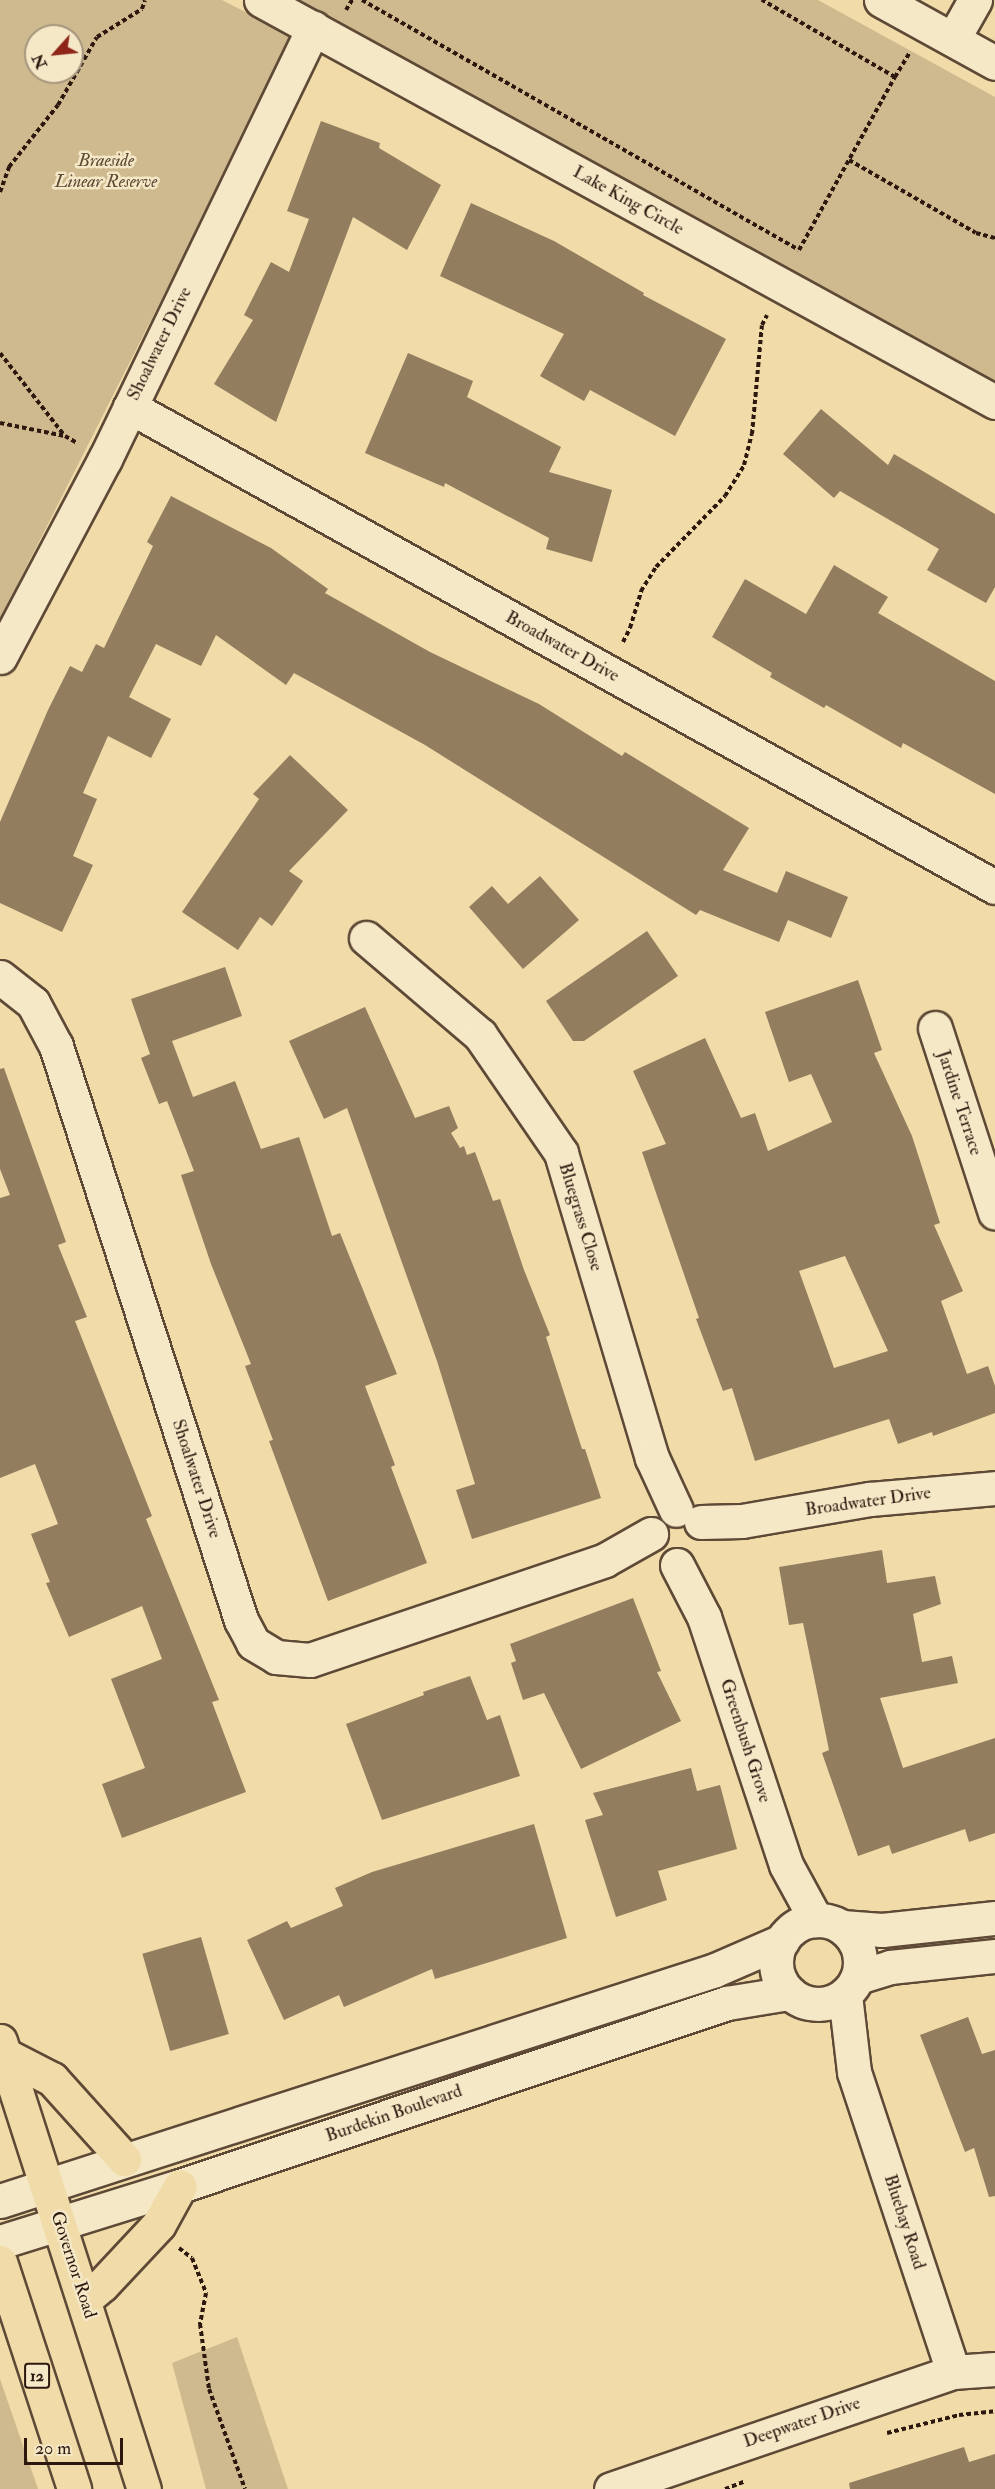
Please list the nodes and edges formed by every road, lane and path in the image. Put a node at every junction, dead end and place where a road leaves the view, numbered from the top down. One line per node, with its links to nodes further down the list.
1 (145, 0): 11 (path)
2 (261, 0): 7 (street, Lake King Circle)
3 (362, 0): 10 (path)
4 (762, 0): 10 (path)
5 (881, 0): 8 (street)
6 (975, 0): 8 (street)
7 (313, 28): 13 (street, Lake King Circle); 16 (street, Shoalwater Drive)
8 (953, 39): 9 (street)
9 (995, 63)
10 (849, 160): 12 (path)
11 (0, 192)
12 (995, 238)
13 (781, 285): 15 (street, Lake King Circle); 21 (path)
14 (0, 353): 18 (path)
15 (995, 402)
16 (130, 407): 19 (street, Shoalwater Drive); 21 (street, Broadwater Drive)
17 (0, 423): 18 (path)
18 (65, 436): 19 (path)
19 (105, 459): 20 (street, Shoalwater Drive)
20 (0, 657)
21 (606, 671): 22 (street, Broadwater Drive)
22 (995, 887)
23 (366, 938): 28 (street, Bluegrass Close)
24 (0, 977): 28 (street, Shoalwater Drive)
25 (935, 1028): 26 (street, Jardine Terrace)
26 (995, 1213)
27 (995, 1488): 28 (street, Broadwater Drive)
28 (678, 1538): 30 (street, Greenbush Grove)
29 (995, 1918): 30 (street, Burdekin Boulevard)
30 (808, 1930): 32 (street); 33 (street); 36 (street, Burdekin Boulevard)
31 (995, 1956): 32 (street)
32 (851, 1986): 33 (street); 35 (street, Bluebay Road)
33 (801, 1999): 35 (street, Bluebay Road); 38 (street, Burdekin Boulevard)
34 (2, 2048): 36 (main road); 37 (main road, Governor Road)
35 (854, 2072): 46 (street, Bluebay Road)
36 (124, 2159): 37 (street, Burdekin Boulevard)
37 (47, 2185): 39 (street, Burdekin Boulevard); 40 (main road, Governor Road)
38 (180, 2186): 40 (street, Burdekin Boulevard); 44 (main road)
39 (0, 2201)
40 (59, 2222): 41 (street, Burdekin Boulevard); 44 (main road, Governor Road)
41 (0, 2242)
42 (176, 2246): 52 (path)
43 (0, 2262): 50 (main road, 12)
44 (84, 2300): 51 (main road, Governor Road)
45 (995, 2369): 46 (street, Deepwater Drive)
46 (953, 2372): 53 (street, Deepwater Drive)
47 (995, 2411): 48 (path)
48 (876, 2436)
49 (757, 2477): 54 (path)
50 (74, 2489)
51 (144, 2489)
52 (245, 2489)
53 (611, 2489)
54 (725, 2489)

